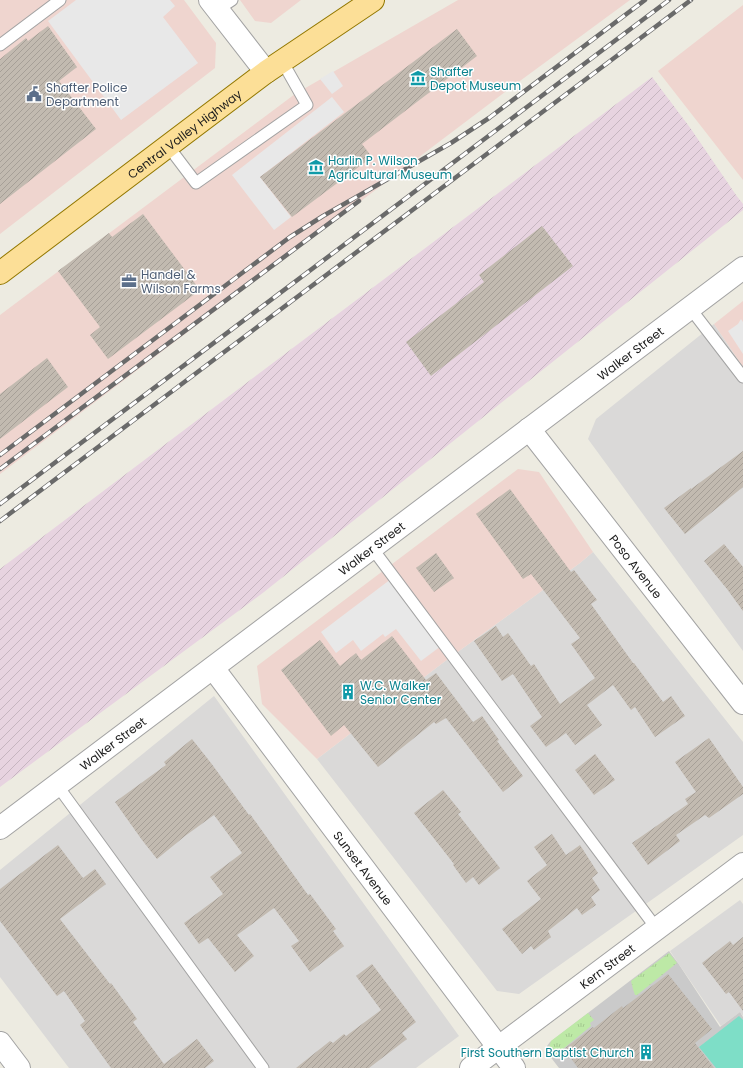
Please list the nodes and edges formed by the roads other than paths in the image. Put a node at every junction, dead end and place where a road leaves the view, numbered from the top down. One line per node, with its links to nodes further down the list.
1 (60, 0): 4 (lane)
2 (373, 0): 5 (main road, Central Valley Highway)
3 (220, 3): 5 (street)
4 (0, 45)
5 (274, 66): 6 (main road, Central Valley Highway); 6 (lane)
6 (168, 146): 8 (main road, Central Valley Highway)
7 (743, 268): 9 (street, Walker Street)
8 (0, 273)
9 (690, 308): 10 (lane); 11 (street, Walker Street)
10 (743, 377)
11 (529, 429): 12 (street, Walker Street); 14 (street, Poso Avenue)
12 (372, 548): 13 (street, Walker Street); 18 (lane)
13 (213, 668): 15 (street, Walker Street); 20 (street, Sunset Avenue)
14 (743, 703)
15 (57, 785): 16 (street, Walker Street); 22 (lane)
16 (0, 828)
17 (743, 864): 18 (street, Kern Street)
18 (657, 928): 20 (street, Kern Street)
19 (0, 1043): 21 (street)
20 (499, 1047): 23 (street, Kern Street); 24 (street, Sunset Avenue)
21 (19, 1068)
22 (263, 1068)
23 (471, 1068)
24 (514, 1068)

